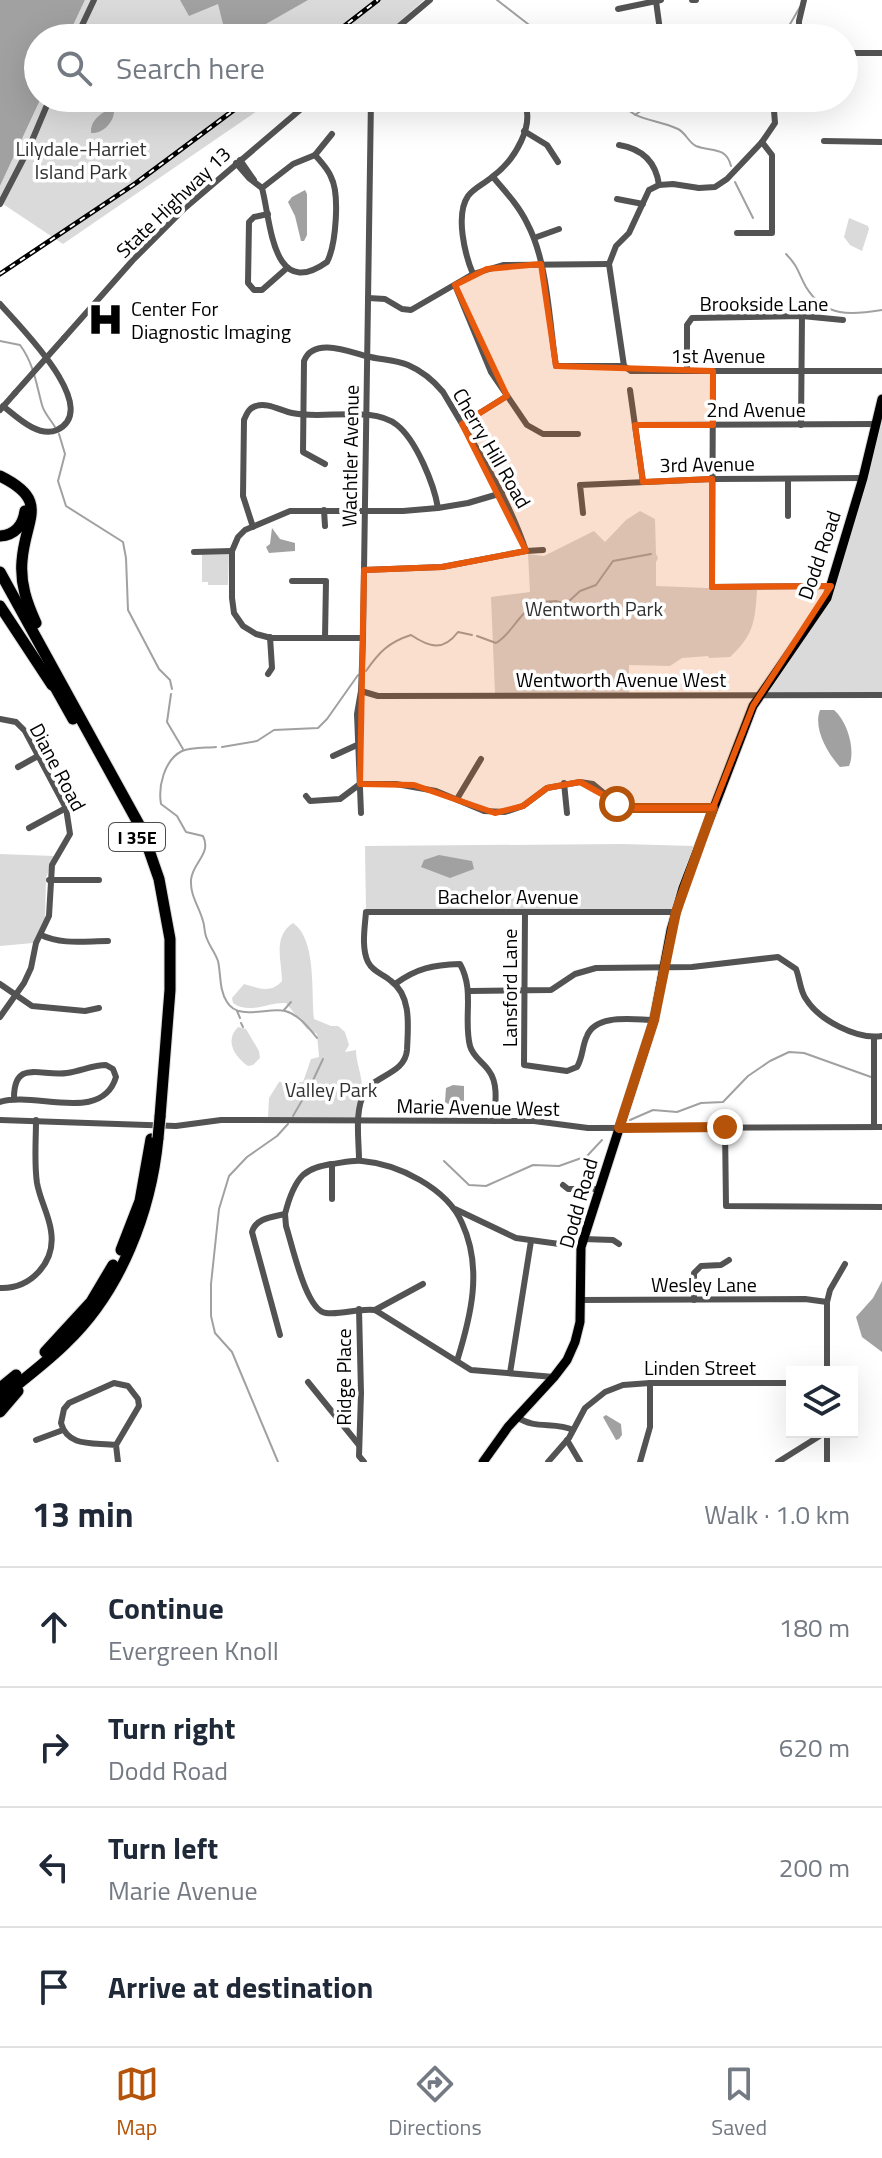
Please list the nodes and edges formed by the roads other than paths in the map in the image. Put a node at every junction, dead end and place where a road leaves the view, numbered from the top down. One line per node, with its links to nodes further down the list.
1 (94, 0): 6 (street)
2 (430, 0): 7 (street)
3 (658, 0): 5 (street); 8 (street)
4 (804, 0): 9 (street)
5 (618, 9)
6 (83, 24)
7 (402, 24)
8 (660, 24)
9 (799, 24)
10 (858, 53): 11 (street)
11 (882, 53)
12 (44, 112): 30 (street)
13 (297, 112): 24 (street, State Highway 13)
14 (371, 112): 41 (street, Wachtler Avenue)
15 (528, 112): 17 (street)
16 (774, 112): 20 (street)
17 (524, 131): 25 (street); 26 (street)
18 (332, 134): 23 (street)
19 (824, 141): 21 (street)
20 (762, 142): 27 (street); 34 (street)
21 (882, 142)
22 (619, 145): 27 (street)
23 (315, 155): 28 (street); 38 (street)
24 (238, 161): 28 (street); 54 (street, State Highway 13, bridge)
25 (558, 162)
26 (493, 177): 35 (street); 39 (street)
27 (659, 185): 31 (street)
28 (262, 188): 32 (street)
29 (617, 199): 31 (street)
30 (0, 204)
31 (643, 204): 37 (street)
32 (268, 214): 38 (street); 38 (street)
33 (559, 229): 35 (street)
34 (737, 233)
35 (534, 238): 36 (street)
36 (541, 264): 37 (street); 39 (street); 46 (street, 1st Avenue)
37 (609, 264): 46 (street)
38 (287, 268)
39 (473, 274): 40 (street)
40 (455, 285): 41 (street); 52 (street)
41 (368, 298): 45 (street, Wachtler Avenue)
42 (0, 304): 54 (street)
43 (802, 316): 44 (street, Brookside Lane); 47 (street, Brookside Lane); 49 (street)
44 (843, 320)
45 (367, 356): 55 (street, Cherry Hill Road); 56 (street, Wachtler Avenue); 57 (street, Cherry Hill Road)
46 (624, 366): 47 (street, 1st Avenue)
47 (687, 371): 48 (street, 1st Avenue)
48 (713, 371): 49 (street, 1st Avenue); 60 (street)
49 (801, 371): 50 (street, 1st Avenue); 61 (street)
50 (882, 371)
51 (630, 390): 59 (street)
52 (507, 396): 57 (street); 62 (street)
53 (882, 399): 58 (main road, Dodd Road)
54 (1, 408)
55 (303, 415): 56 (street); 63 (street, Cherry Hill Road); 77 (street)
56 (366, 416): 71 (street); 73 (street, Wachtler Avenue)
57 (462, 424): 70 (street, Cherry Hill Road)
58 (876, 424): 61 (street, 2nd Avenue); 65 (main road, Dodd Road)
59 (635, 425): 60 (street, 2nd Avenue); 69 (street)
60 (713, 425): 61 (street, 2nd Avenue); 66 (street)
61 (801, 425)
62 (578, 434)
63 (325, 464)
64 (0, 476): 94 (highway)
65 (863, 478): 67 (street, 3rd Avenue); 87 (main road, Dodd Road)
66 (712, 479): 67 (street, 3rd Avenue); 69 (street, 3rd Avenue); 87 (street)
67 (788, 479): 75 (street)
68 (0, 482): 78 (highway)
69 (643, 482): 74 (street, 3rd Avenue)
70 (502, 493): 71 (street); 81 (street, Cherry Hill Road)
71 (438, 508): 73 (street)
72 (324, 510): 73 (street); 76 (street); 77 (street)
73 (365, 510): 83 (street, Wachtler Avenue)
74 (583, 513)
75 (788, 516)
76 (325, 526)
77 (253, 527): 80 (street)
78 (0, 536)
79 (543, 550): 81 (street)
80 (232, 551): 82 (street); 89 (street)
81 (526, 551): 83 (street)
82 (194, 552)
83 (364, 570): 91 (street, Wachtler Avenue)
84 (0, 572): 94 (highway, I 35E)
85 (292, 581): 90 (street)
86 (0, 586): 94 (highway, I 35E)
87 (831, 586): 95 (main road, Dodd Road)
88 (0, 606): 94 (highway)
89 (270, 637): 90 (street); 92 (street)
90 (325, 638): 91 (street)
91 (363, 638): 93 (street, Wachtler Avenue)
92 (268, 674)
93 (361, 691): 95 (street, Wentworth Avenue West); 98 (street, Wachtler Avenue)
94 (64, 695): 137 (highway, I 35E, bridge)
95 (760, 695): 96 (street, Wentworth Avenue West); 108 (main road, Dodd Road)
96 (882, 695)
97 (0, 719): 99 (street, Diane Road)
98 (357, 745): 100 (street); 104 (street, Wachtler Avenue)
99 (38, 756): 102 (street); 107 (street, Diane Road)
100 (333, 756)
101 (481, 759): 106 (street)
102 (18, 767)
103 (564, 783): 106 (street); 108 (street); 110 (street)
104 (360, 784): 105 (street); 106 (street); 109 (street, Wachtler Avenue)
105 (306, 796)
106 (457, 799)
107 (66, 808): 111 (street); 112 (street, Diane Road)
108 (713, 808): 115 (main road, Dodd Road)
109 (361, 813)
110 (567, 813)
111 (29, 828)
112 (49, 880): 113 (street); 116 (street, Diane Road)
113 (99, 880)
114 (525, 912): 115 (street, Bachelor Avenue); 120 (street, Bachelor Avenue); 122 (street, Lansford Lane)
115 (676, 912): 118 (main road, Dodd Road)
116 (41, 935): 117 (street); 123 (street, Diane Road)
117 (108, 941)
118 (665, 966): 122 (street); 126 (main road, Dodd Road); 127 (street)
119 (0, 984): 123 (street)
120 (395, 984): 121 (street); 132 (street)
121 (470, 991): 122 (street); 133 (street)
122 (525, 991): 126 (street, Lansford Lane)
123 (16, 995): 124 (street); 125 (street, Diane Road)
124 (99, 1008)
125 (0, 1017)
126 (654, 1020): 136 (main road, Dodd Road)
127 (878, 1037): 135 (street)
128 (14, 1098): 128 (street); 129 (street)
129 (0, 1102)
130 (0, 1120): 131 (street, Marie Avenue West)
131 (36, 1120): 132 (street, Marie Avenue West); 152 (street)
132 (359, 1121): 133 (street, Marie Avenue West); 138 (street)
133 (494, 1121): 136 (street, Marie Avenue West)
134 (725, 1127): 135 (street, Marie Avenue West); 136 (street, Marie Avenue West); 143 (street)
135 (878, 1127)
136 (619, 1128): 141 (main road, Dodd Road)
137 (154, 1139): 159 (highway, I 35E); 167 (highway, I 35E)
138 (359, 1160): 139 (street); 144 (street)
139 (332, 1164): 142 (street); 145 (street)
140 (563, 1185): 141 (street)
141 (598, 1189): 147 (main road, Dodd Road)
142 (332, 1199)
143 (882, 1207)
144 (455, 1209): 146 (street); 160 (street)
145 (285, 1214): 156 (street); 158 (street)
146 (531, 1241): 147 (street); 162 (street)
147 (582, 1243): 148 (street); 153 (main road, Dodd Road)
148 (619, 1244)
149 (729, 1260): 154 (street)
150 (845, 1264): 155 (street)
151 (423, 1284): 157 (street)
152 (0, 1288)
153 (580, 1300): 154 (street, Wesley Lane); 163 (main road, Dodd Road)
154 (694, 1300): 155 (street, Wesley Lane)
155 (827, 1302): 161 (street)
156 (359, 1309): 157 (street); 178 (street, Ridge Place)
157 (375, 1310): 160 (street)
158 (280, 1335)
159 (67, 1342): 168 (highway, I 35E); 169 (highway)
160 (457, 1361): 162 (street)
161 (827, 1366)
162 (510, 1373): 163 (street)
163 (554, 1377): 170 (main road, Dodd Road)
164 (308, 1382): 178 (street, Ridge Place)
165 (650, 1383): 166 (street, Linden Street); 172 (street, Linden Street); 184 (street)
166 (786, 1383)
167 (0, 1388)
168 (0, 1399)
169 (0, 1412)
170 (517, 1417): 172 (street); 181 (main road, Dodd Road)
171 (63, 1430): 175 (street); 177 (street); 177 (street)
172 (573, 1430): 176 (street, Linden Street)
173 (816, 1438): 185 (street)
174 (826, 1438): 186 (street)
175 (36, 1440)
176 (567, 1440): 182 (street, Linden Street); 183 (street)
177 (116, 1445): 179 (street)
178 (359, 1445): 180 (street, Ridge Place)
179 (118, 1462)
180 (364, 1462)
181 (483, 1462)
182 (548, 1462)
183 (580, 1462)
184 (640, 1462)
185 (778, 1462)
186 (827, 1462)

